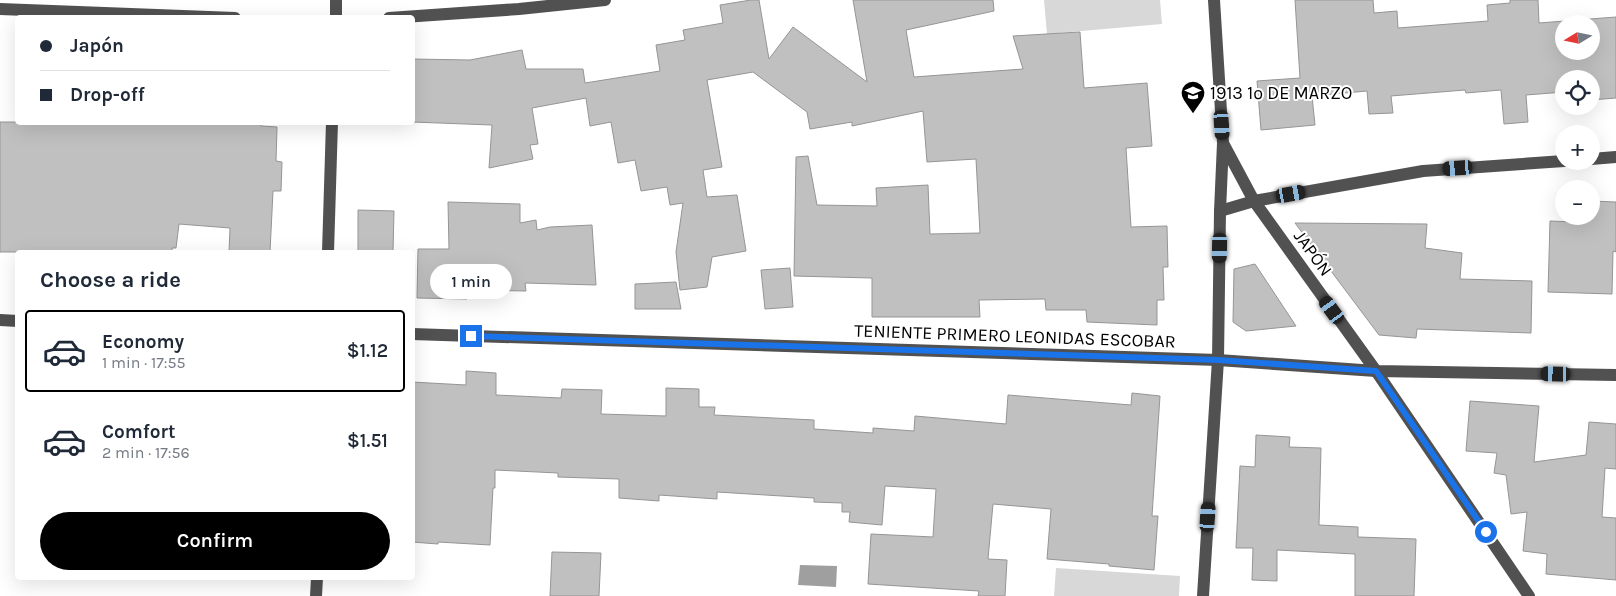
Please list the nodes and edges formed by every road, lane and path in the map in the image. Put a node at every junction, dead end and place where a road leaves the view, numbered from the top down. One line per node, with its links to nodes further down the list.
1 (336, 0): 7 (street)
2 (605, 0): 8 (street)
3 (1214, 0): 10 (street, JAPÓN)
4 (23, 5): 5 (street); 6 (street)
5 (0, 9)
6 (186, 15)
7 (336, 15)
8 (415, 16)
9 (332, 125): 16 (street)
10 (1224, 143): 14 (street, JAPÓN); 15 (street)
11 (1616, 157): 12 (street)
12 (1600, 158)
13 (1555, 162): 14 (street)
14 (1254, 201): 15 (street); 21 (street, JAPÓN)
15 (1220, 211): 20 (street)
16 (328, 250)
17 (0, 320): 18 (street)
18 (15, 321)
19 (415, 334): 20 (street, TENIENTE PRIMERO LEONIDAS ESCOBAR)
20 (1218, 360): 21 (street, TENIENTE PRIMERO LEONIDAS ESCOBAR); 25 (street)
21 (1376, 371): 22 (street, TENIENTE PRIMERO LEONIDAS ESCOBAR); 26 (street, JAPÓN)
22 (1616, 375)
23 (317, 580): 24 (street)
24 (316, 596)
25 (1203, 596)
26 (1530, 596)

